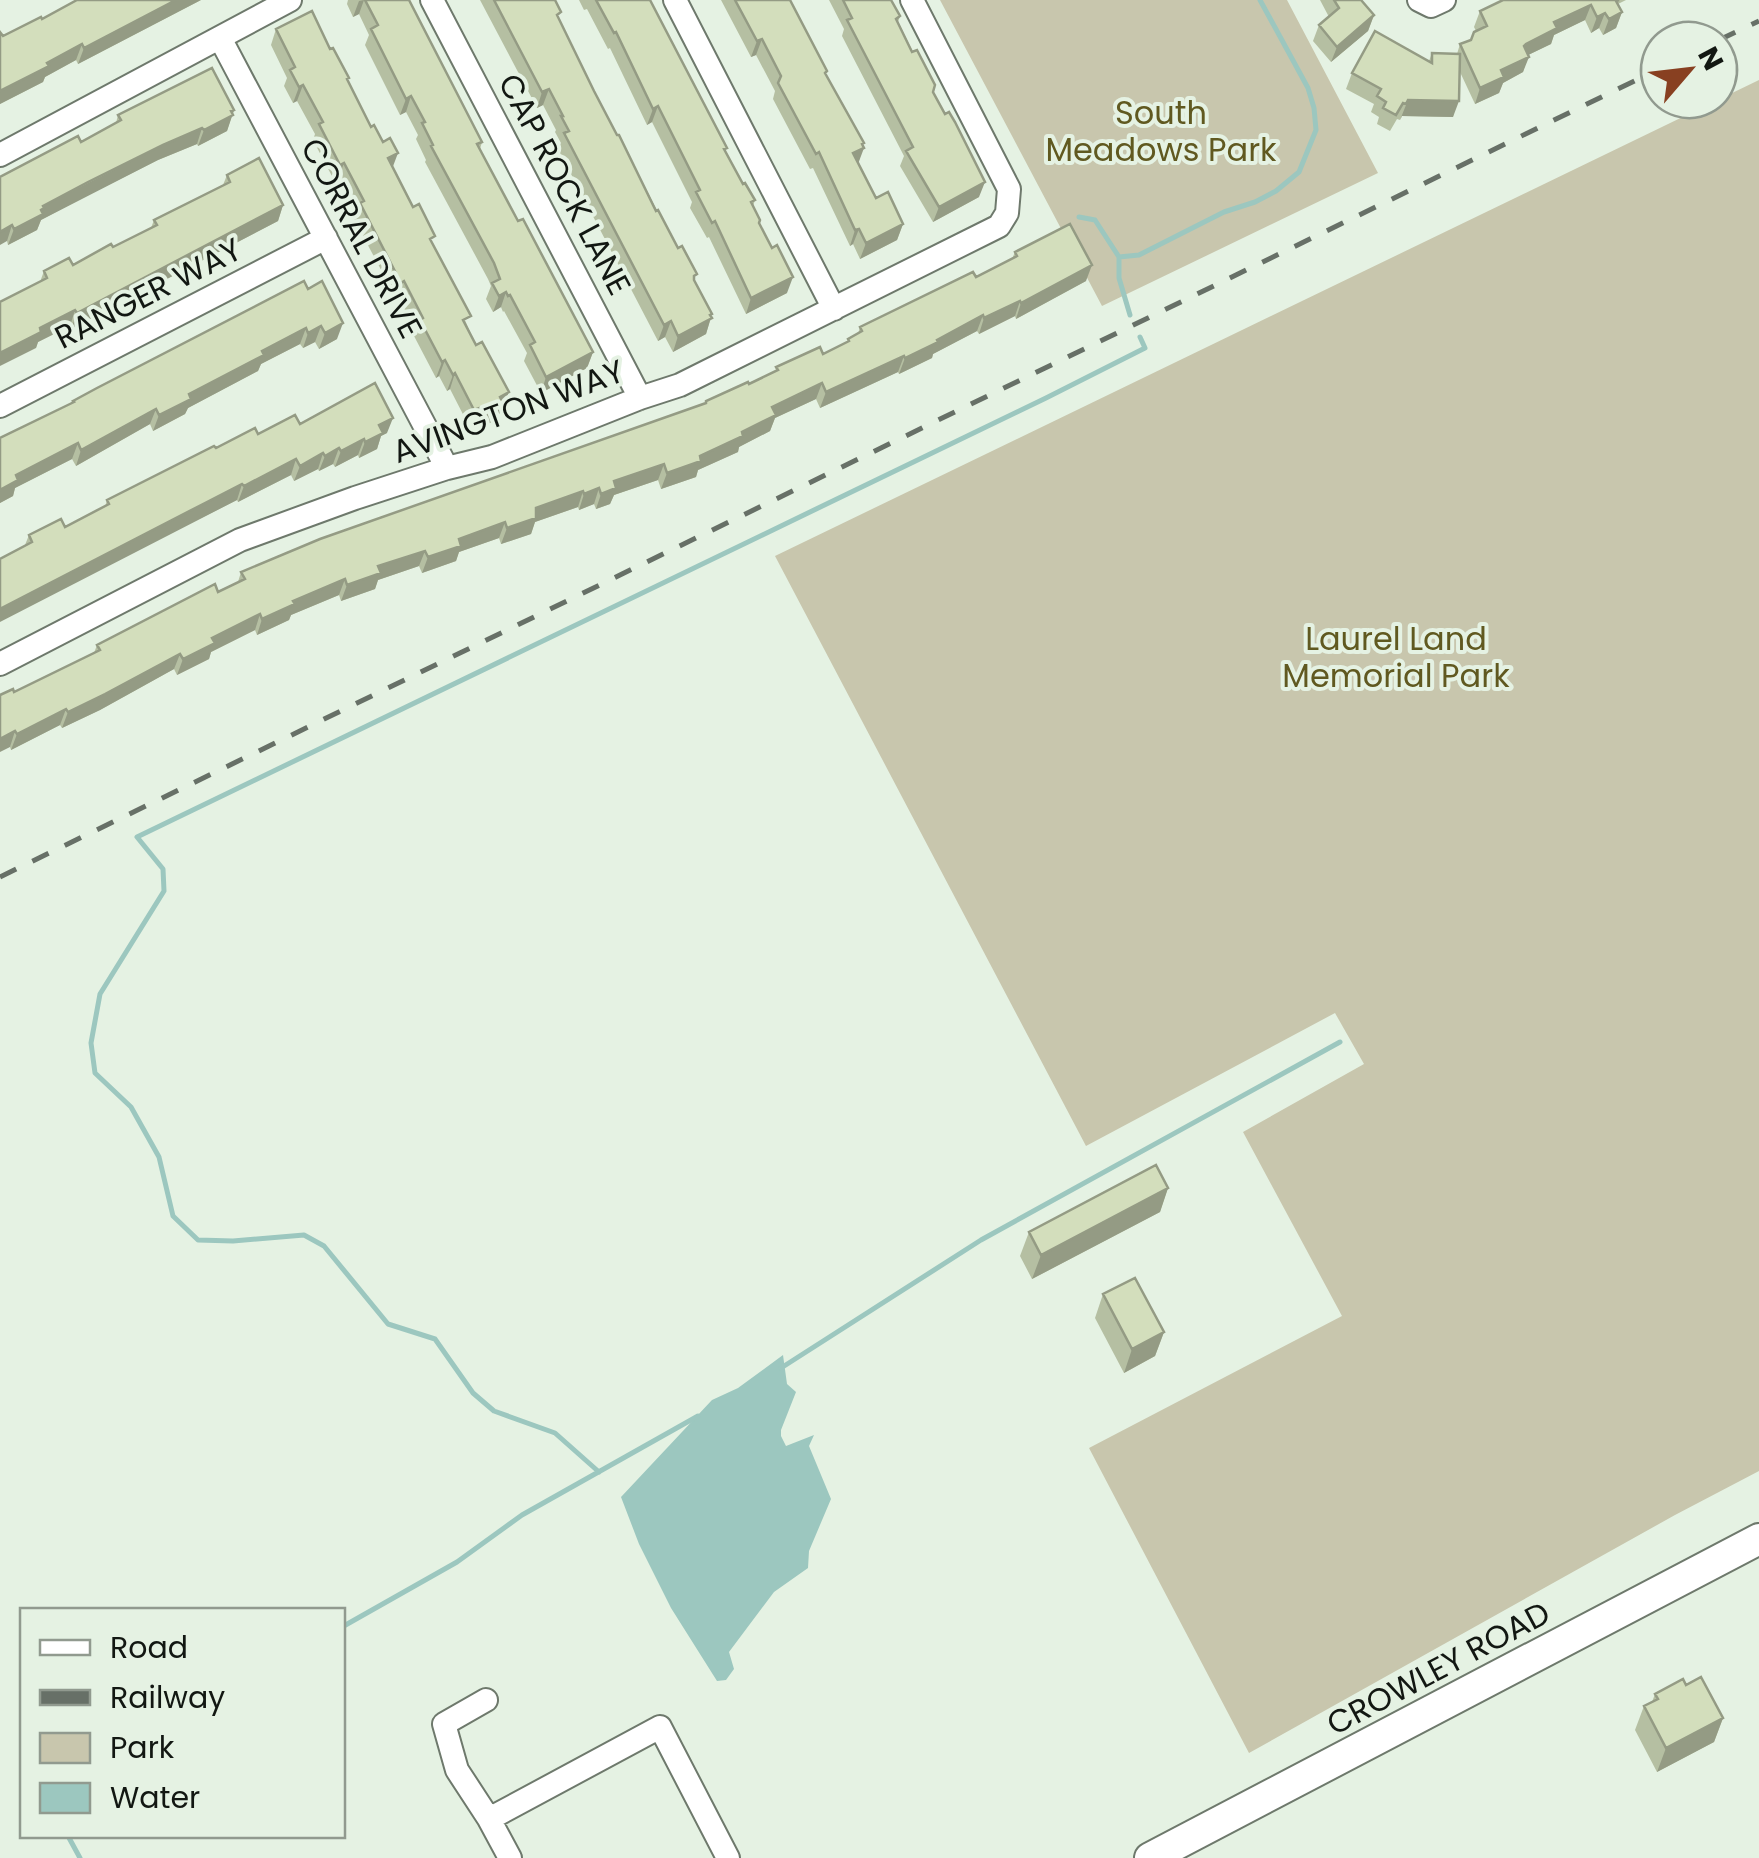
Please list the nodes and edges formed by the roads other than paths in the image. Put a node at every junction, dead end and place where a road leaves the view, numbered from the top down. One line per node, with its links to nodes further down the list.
1 (290, 0): 5 (street)
2 (432, 0): 9 (street, CAP ROCK LANE)
3 (675, 0): 8 (street)
4 (912, 0): 8 (street, AVINGTON WAY)
5 (220, 38): 6 (street); 7 (street, CORRAL DRIVE)
6 (0, 155)
7 (326, 238): 10 (street, RANGER WAY); 11 (street, CORRAL DRIVE)
8 (834, 309): 9 (street, AVINGTON WAY)
9 (640, 398): 11 (street, AVINGTON WAY)
10 (0, 406)
11 (447, 468): 12 (street, AVINGTON WAY)
12 (0, 664)
13 (1759, 1539): 18 (main road, CROWLEY ROAD)
14 (486, 1700): 15 (street)
15 (489, 1819): 16 (street); 17 (street)
16 (510, 1858)
17 (728, 1858)
18 (1150, 1858)

